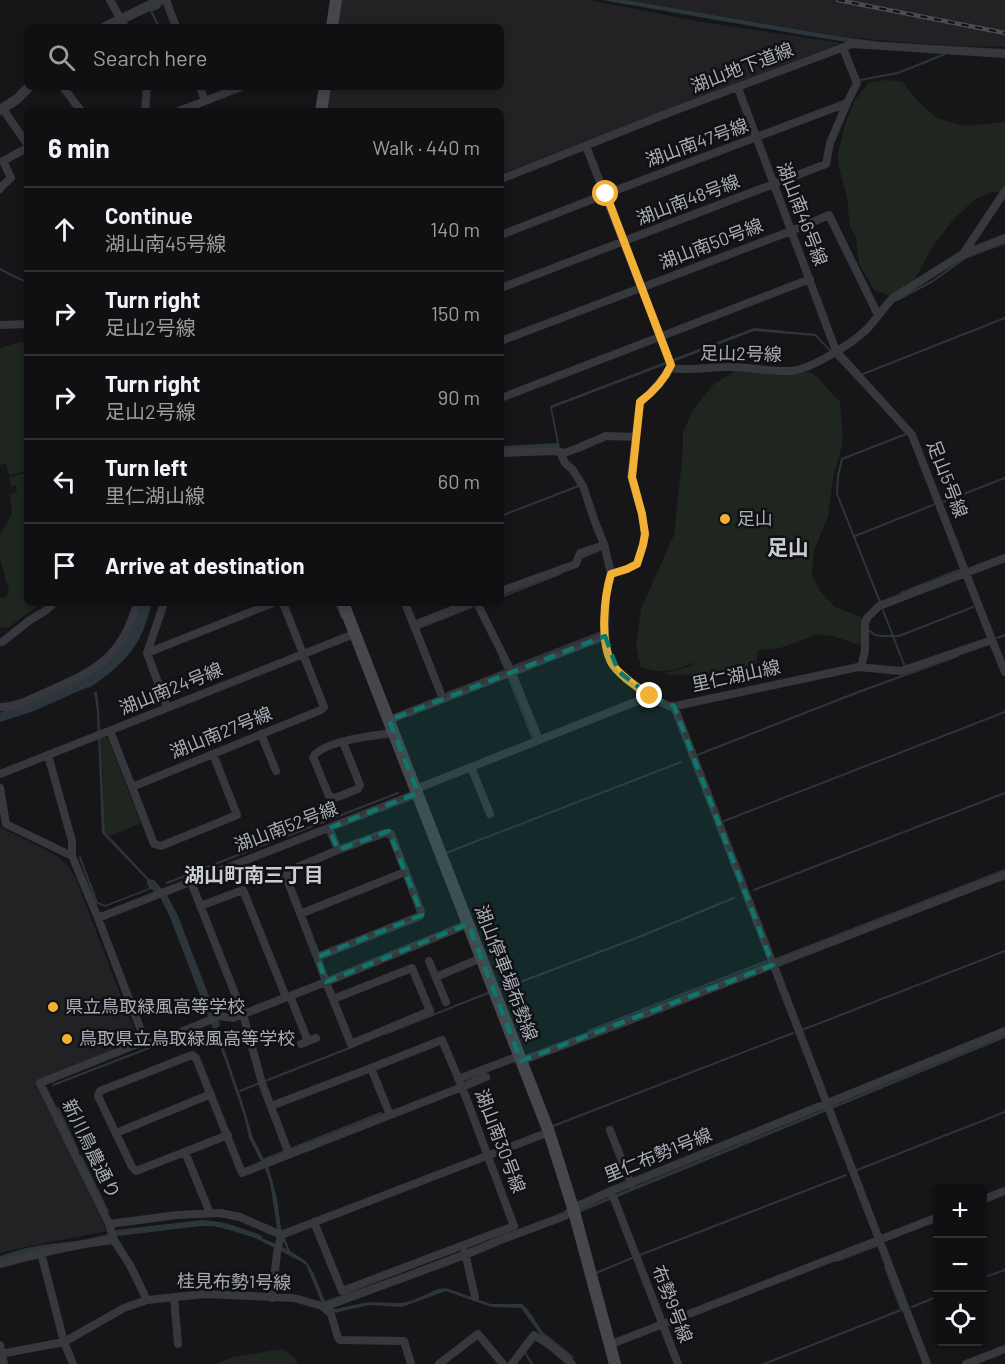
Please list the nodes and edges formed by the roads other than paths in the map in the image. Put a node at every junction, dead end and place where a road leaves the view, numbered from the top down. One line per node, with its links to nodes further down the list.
1 (110, 0): 4 (street)
2 (161, 0): 4 (street); 5 (street)
3 (336, 0): 6 (main road)
4 (122, 22)
5 (174, 24)
6 (332, 24)
7 (843, 48): 8 (street, 湖山地下道線); 9 (street, 湖山地下道線); 17 (street)
8 (1005, 54)
9 (738, 88): 23 (street, 湖山南46号線); 25 (street, 湖山地下道線)
10 (26, 90): 22 (street)
11 (65, 90): 18 (street)
12 (147, 90): 19 (street)
13 (201, 90): 16 (street)
14 (233, 90): 16 (street)
15 (324, 90): 21 (main road)
16 (205, 101): 20 (street)
17 (848, 103): 23 (street, 湖山南47号線); 28 (street, 湖山南48号線)
18 (79, 108)
19 (145, 108)
20 (187, 108)
21 (322, 108)
22 (1, 109): 24 (street)
23 (756, 138): 28 (street, 湖山南46号線); 31 (street, 湖山南47号線)
24 (24, 142)
25 (586, 146): 27 (street, 湖山地下道線); 31 (street)
26 (24, 148): 29 (street)
27 (504, 178)
28 (774, 185): 33 (street, 湖山南46号線); 36 (street, 湖山南48号線)
29 (0, 191): 32 (street)
30 (1005, 191): 37 (street, 足山2号線)
31 (606, 194): 34 (street, 湖山南47号線); 36 (street)
32 (0, 198)
33 (791, 231): 38 (street, 湖山南46号線); 40 (street, 湖山南50号線); 41 (street, 湖山南50号線)
34 (504, 234)
35 (1005, 238): 37 (street)
36 (624, 242): 39 (street, 湖山南48号線); 40 (street)
37 (963, 254): 41 (street, 足山2号線)
38 (810, 279): 44 (street); 46 (street, 湖山南46号線)
39 (504, 287)
40 (642, 288): 44 (street); 45 (street, 湖山南50号線)
41 (878, 315): 46 (street, 足山2号線)
42 (24, 324): 43 (street)
43 (0, 325)
44 (661, 338): 47 (street); 48 (street)
45 (504, 340)
46 (836, 351): 47 (street, 足山2号線); 54 (street, 足山5号線)
47 (670, 368): 49 (street)
48 (504, 397)
49 (636, 437): 50 (street); 55 (street)
50 (560, 452): 51 (street); 52 (street)
51 (504, 453)
52 (604, 545): 55 (street); 56 (street)
53 (1005, 558): 54 (street)
54 (965, 573): 69 (street, 足山5号線); 73 (street)
55 (611, 574): 68 (street)
56 (504, 590)
57 (50, 606): 70 (street)
58 (136, 606): 79 (street)
59 (163, 606): 71 (street)
60 (265, 606): 71 (street)
61 (284, 606): 72 (street)
62 (344, 606): 67 (main road, 湖山停車場布勢線)
63 (406, 606): 66 (street)
64 (462, 606): 66 (street)
65 (478, 606): 75 (street)
66 (414, 625): 77 (street)
67 (354, 634): 72 (street, 湖山南24号線); 81 (main road, 湖山停車場布勢線)
68 (604, 636): 75 (street); 76 (street, 里仁湖山線)
69 (992, 640): 73 (street, 里仁湖山線); 74 (street)
70 (1, 643)
71 (147, 653): 80 (street)
72 (304, 654): 80 (street, 湖山南24号線); 84 (street, 湖山南27号線)
73 (861, 666): 78 (street, 里仁湖山線)
74 (1005, 672)
75 (512, 673): 77 (street); 85 (street)
76 (650, 696): 78 (street, 里仁湖山線); 85 (street, 湖山南52号線)
77 (442, 699): 81 (street)
78 (674, 706): 109 (street)
79 (0, 707)
80 (167, 708): 82 (street, 湖山南24号線)
81 (389, 720): 83 (main road, 湖山停車場布勢線)
82 (110, 731): 88 (street, 湖山南24号線); 92 (street)
83 (394, 733): 86 (street); 94 (main road, 湖山停車場布勢線)
84 (261, 734): 87 (street, 湖山南27号線); 90 (street)
85 (539, 740): 89 (street, 湖山南52号線)
86 (343, 742): 86 (street)
87 (213, 754): 92 (street, 湖山南27号線); 92 (street)
88 (48, 755): 91 (street, 湖山南24号線); 98 (street)
89 (471, 767): 94 (street, 湖山南52号線); 95 (street)
90 (276, 771)
91 (0, 774)
92 (132, 787)
93 (0, 788): 98 (street)
94 (417, 791): 96 (street, 湖山南52号線); 105 (main road, 湖山停車場布勢線)
95 (490, 814)
96 (329, 828): 97 (street); 101 (street, 湖山南52号線)
97 (338, 850): 99 (street); 103 (street)
98 (72, 856): 104 (street)
99 (405, 872): 103 (street); 106 (street)
100 (1005, 874): 109 (street)
101 (191, 882): 102 (street); 104 (street, 湖山南52号線)
102 (200, 906): 112 (street); 115 (street)
103 (300, 914): 106 (street)
104 (98, 918): 117 (street)
105 (468, 924): 107 (main road, 湖山停車場布勢線); 111 (street)
106 (317, 957): 111 (street)
107 (481, 958): 110 (street); 119 (main road, 湖山停車場布勢線)
108 (429, 961): 110 (street)
109 (773, 965): 119 (street); 124 (street)
110 (436, 977): 114 (street)
111 (326, 982): 112 (street); 113 (street)
112 (288, 996): 115 (street); 118 (street)
113 (333, 999): 113 (street)
114 (446, 1002)
115 (243, 1014): 117 (street); 125 (street)
116 (1005, 1031): 124 (street, 里仁布勢1号線)
117 (145, 1041): 142 (street, 新川鳥農通り)
118 (308, 1041)
119 (520, 1058): 122 (street); 128 (main road, 湖山停車場布勢線)
120 (371, 1068): 122 (street); 125 (street); 126 (street)
121 (486, 1077): 122 (street)
122 (460, 1083): 126 (street, 湖山南30号線); 133 (street, 湖山南30号線)
123 (211, 1094): 129 (street); 129 (street, 湖山南30号線); 130 (street, 湖山南30号線)
124 (827, 1104): 134 (street, 里仁布勢1号線); 145 (street)
125 (271, 1106): 132 (street)
126 (390, 1115): 132 (street, 湖山南30号線)
127 (610, 1130): 134 (street)
128 (549, 1132): 133 (street); 138 (main road, 湖山停車場布勢線)
129 (116, 1133): 131 (street, 湖山南30号線)
130 (228, 1135): 131 (street, 湖山南30号線); 132 (street, 湖山南30号線)
131 (184, 1152): 139 (street)
132 (289, 1154)
133 (487, 1156): 141 (street); 146 (street, 湖山南30号線)
134 (631, 1184): 135 (street, 里仁布勢1号線)
135 (611, 1191): 138 (street, 里仁布勢1号線); 155 (street, 布勢9号線)
136 (1005, 1191): 137 (street)
137 (987, 1198)
138 (573, 1208): 148 (street, 里仁布勢1号線); 158 (main road, 湖山停車場布勢線)
139 (210, 1214): 142 (street, 新川鳥農通り); 143 (street, 新川鳥農通り)
140 (933, 1219): 145 (street)
141 (314, 1222): 143 (street); 146 (street, 湖山南30号線)
142 (109, 1224): 144 (street)
143 (281, 1235): 152 (street)
144 (114, 1240): 147 (street); 153 (street)
145 (879, 1240): 155 (street); 170 (street)
146 (463, 1246): 148 (street)
147 (41, 1253): 149 (street); 156 (street)
148 (465, 1255): 151 (street); 154 (street, 里仁布勢1号線)
149 (0, 1264)
150 (174, 1297): 152 (street, 桂見布勢1号線); 153 (street, 桂見布勢1号線); 157 (street)
151 (475, 1297)
152 (272, 1298): 154 (street, 桂見布勢1号線)
153 (147, 1300): 156 (street, 桂見布勢1号線)
154 (324, 1307): 163 (street)
155 (662, 1324): 158 (street); 169 (street, 布勢9号線)
156 (64, 1342): 160 (street, 桂見布勢1号線); 162 (street)
157 (178, 1344)
158 (609, 1345): 168 (main road, 湖山停車場布勢線)
159 (1005, 1349): 171 (street)
160 (1, 1351): 161 (street, 桂見布勢1号線)
161 (4, 1364)
162 (73, 1364)
163 (411, 1364)
164 (439, 1364): 165 (street)
165 (502, 1364)
166 (512, 1364): 167 (street)
167 (572, 1364)
168 (615, 1364)
169 (678, 1364)
170 (927, 1364)
171 (966, 1364)

